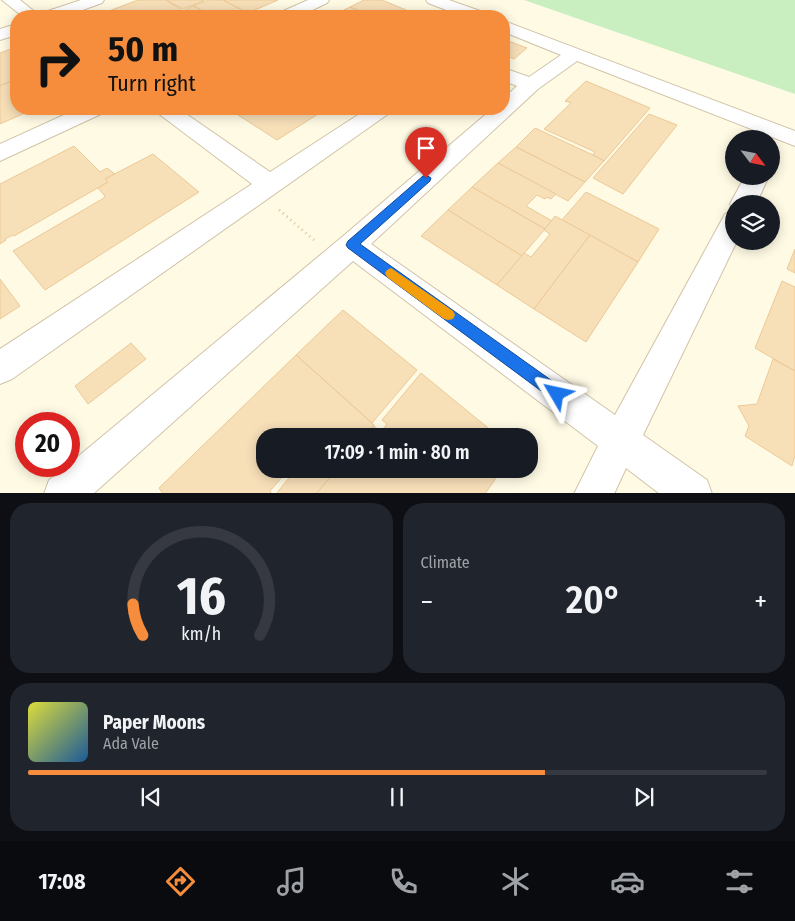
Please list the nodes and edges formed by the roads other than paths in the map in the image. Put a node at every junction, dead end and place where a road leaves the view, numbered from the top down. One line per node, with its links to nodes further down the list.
1 (10, 0): 5 (lane)
2 (96, 0): 6 (lane)
3 (321, 0): 7 (lane)
4 (434, 0): 8 (lane)
5 (24, 10)
6 (68, 10)
7 (300, 10)
8 (461, 10)
9 (510, 28): 10 (lane)
10 (574, 54): 12 (lane); 18 (lane)
11 (510, 76): 12 (lane)
12 (531, 85): 13 (lane)
13 (510, 104)
14 (81, 115): 19 (lane)
15 (173, 115): 20 (lane)
16 (372, 115): 20 (lane)
17 (497, 115): 22 (lane)
18 (782, 141)
19 (0, 154)
20 (264, 189): 23 (lane)
21 (725, 238): 24 (lane)
22 (344, 252): 24 (lane); 25 (lane)
23 (0, 368)
24 (620, 439): 26 (lane); 27 (lane)
25 (64, 493)
26 (593, 493)
27 (692, 493)

